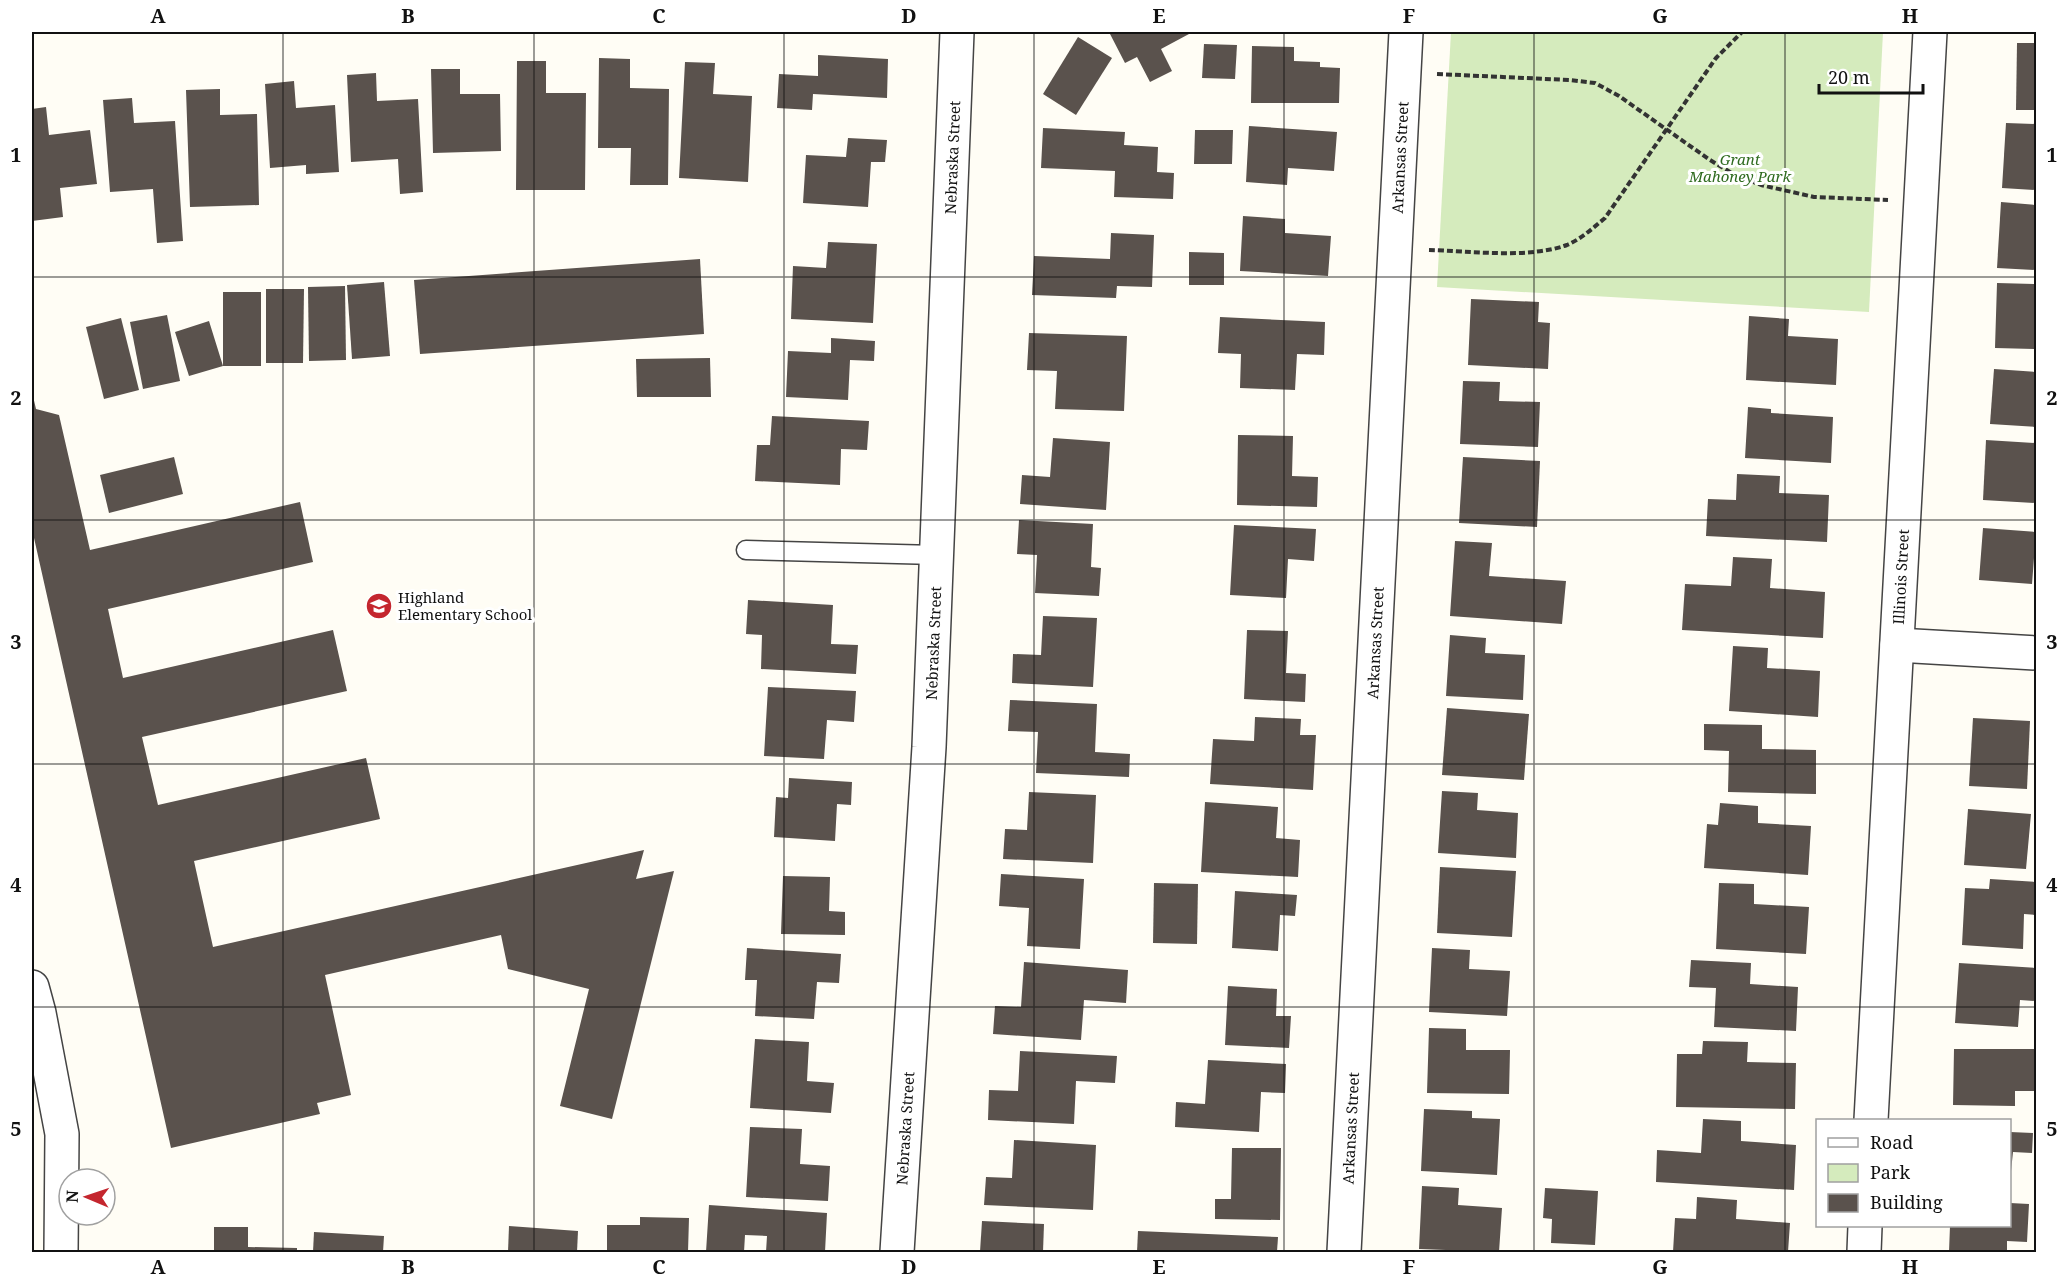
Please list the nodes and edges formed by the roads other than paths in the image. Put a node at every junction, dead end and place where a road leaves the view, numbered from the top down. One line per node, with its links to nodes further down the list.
1 (957, 32): 5 (street, Nebraska Street)
2 (1406, 32): 13 (street, Arkansas Street)
3 (1930, 32): 6 (street, Illinois Street)
4 (746, 550): 5 (lane)
5 (936, 555): 12 (street, Nebraska Street)
6 (1897, 645): 7 (street); 9 (street, Illinois Street)
7 (2037, 653)
8 (32, 987): 11 (street)
9 (1871, 1119)
10 (1866, 1227): 14 (street)
11 (61, 1252)
12 (897, 1252)
13 (1344, 1252)
14 (1864, 1252)

